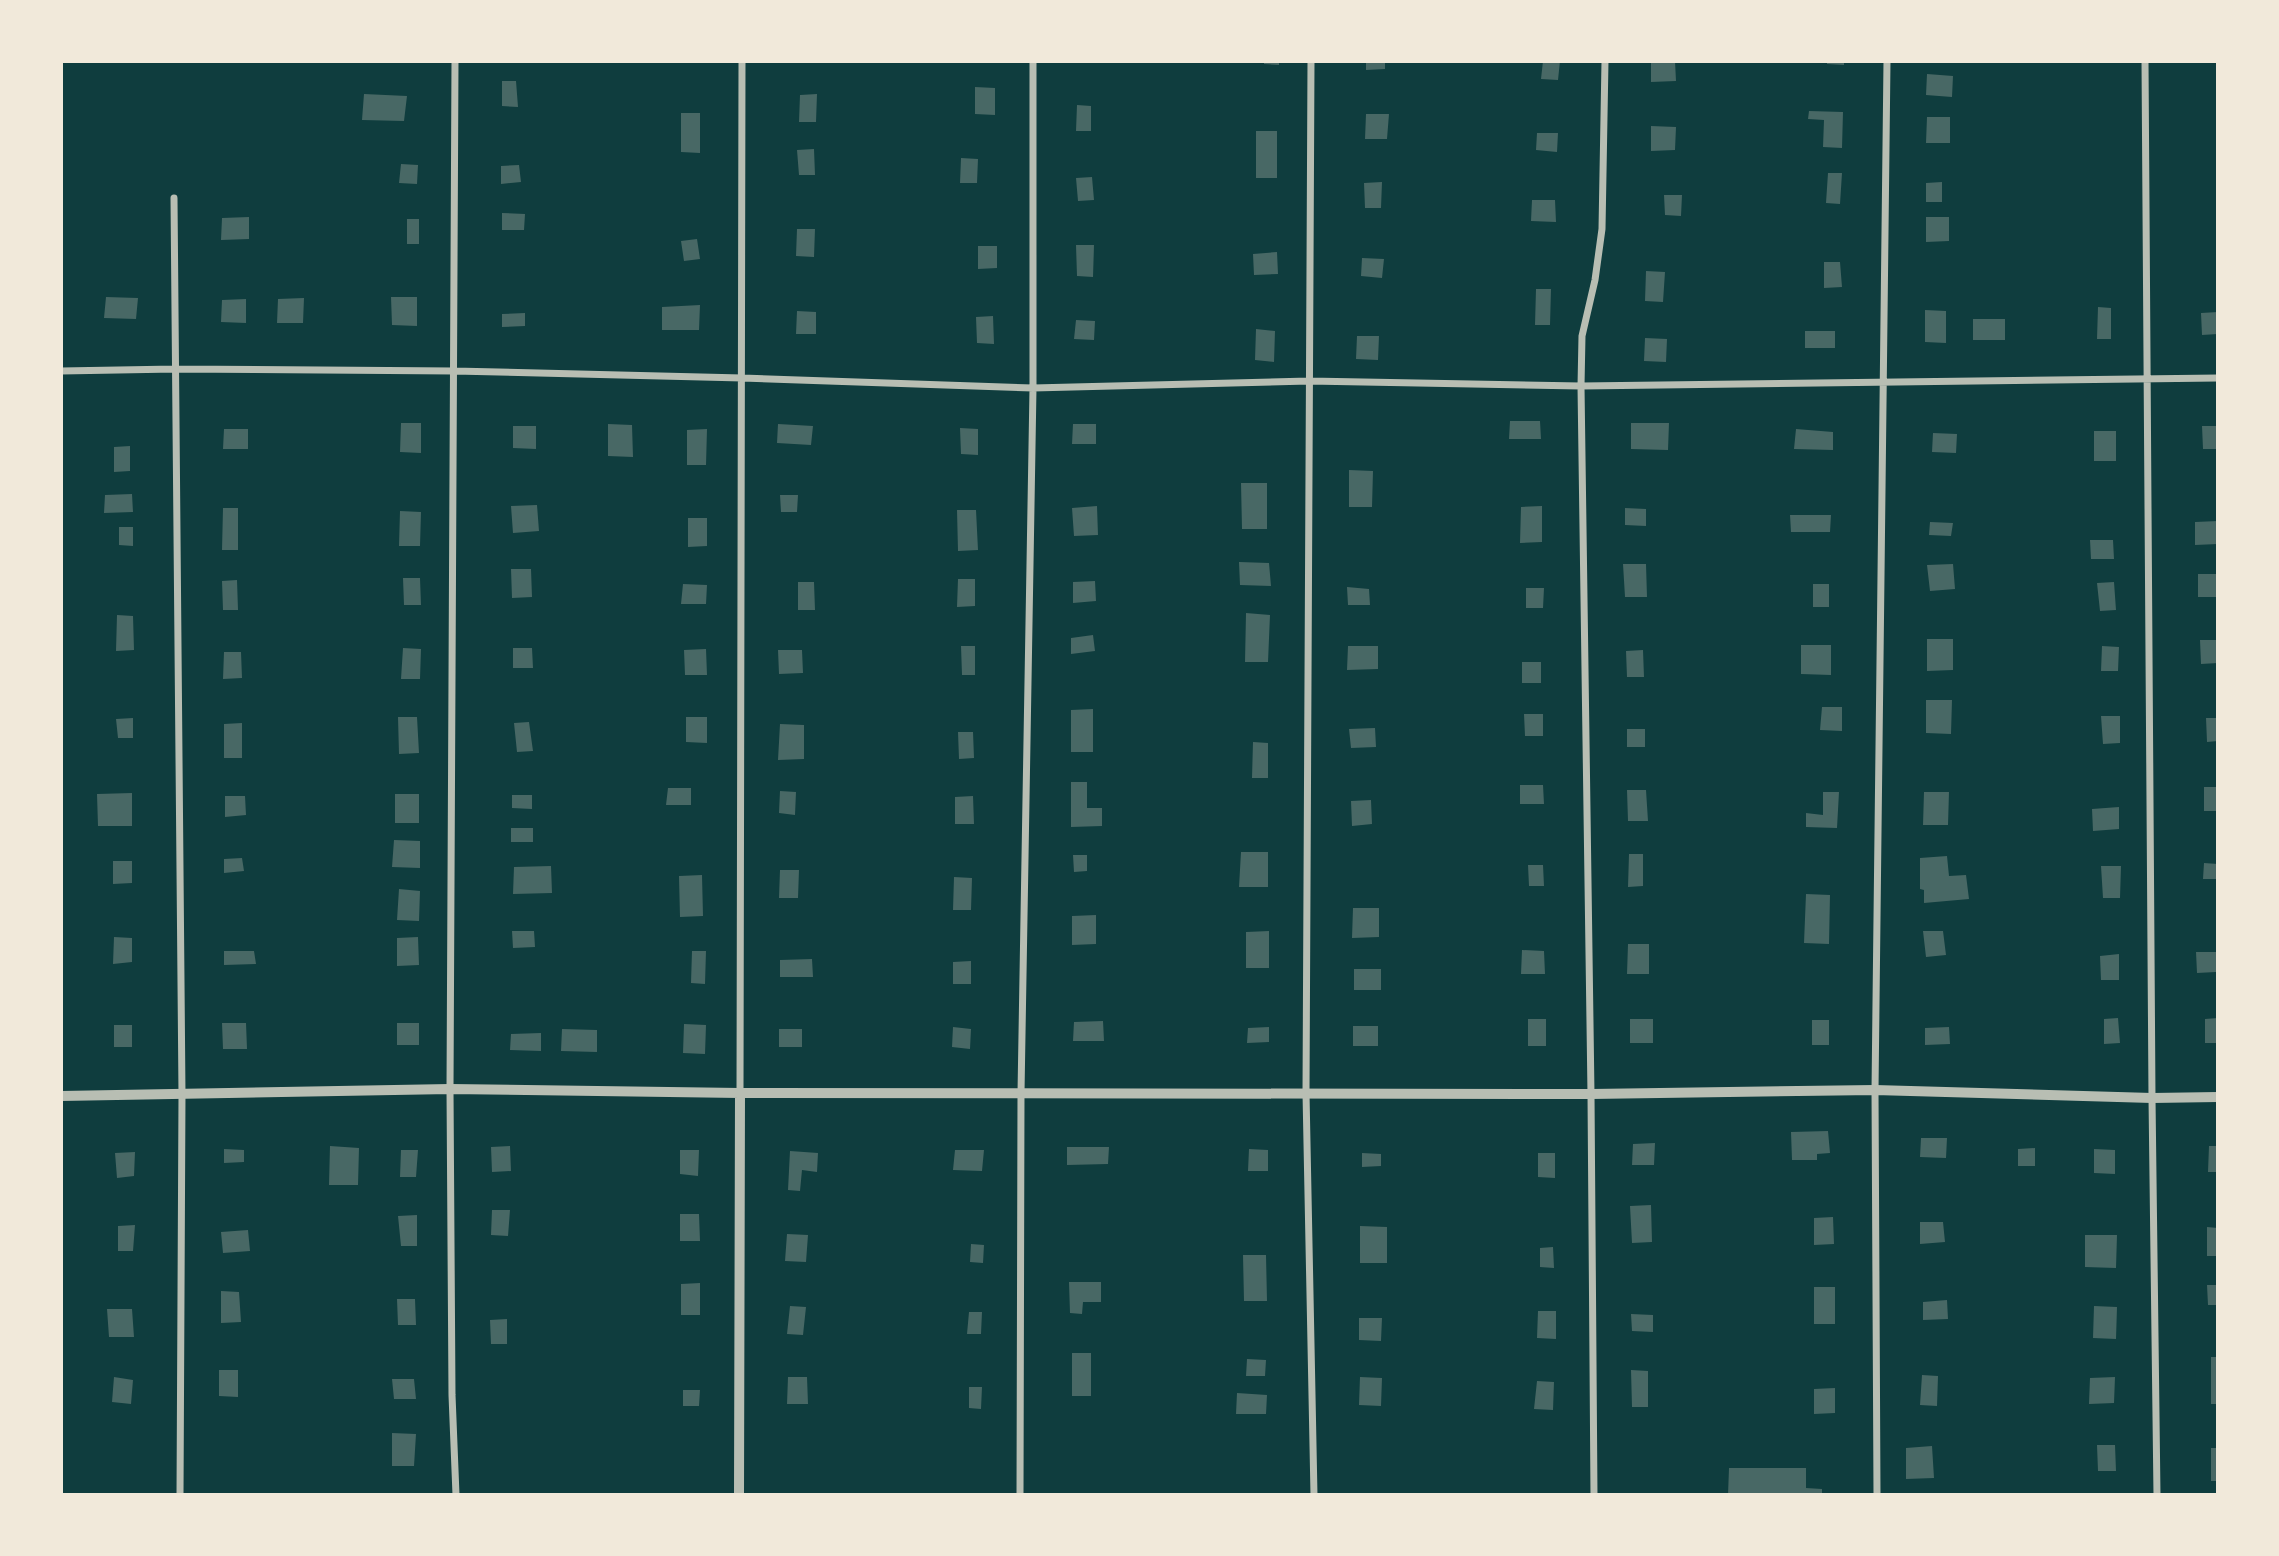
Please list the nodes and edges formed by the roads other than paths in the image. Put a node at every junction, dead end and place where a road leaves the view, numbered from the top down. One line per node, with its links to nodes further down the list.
1 (455, 61): 11 (street)
2 (742, 61): 12 (street)
3 (1033, 61): 18 (street)
4 (1311, 61): 15 (street)
5 (1605, 61): 17 (street)
6 (1887, 61): 16 (street)
7 (2145, 61): 14 (street)
8 (174, 198): 9 (street)
9 (174, 369): 10 (street); 11 (street); 24 (street)
10 (61, 371)
11 (454, 371): 12 (street); 19 (street)
12 (742, 377): 18 (street); 21 (street)
13 (2218, 378): 14 (street)
14 (2147, 379): 16 (street); 28 (street)
15 (1309, 381): 17 (street); 18 (street); 23 (street)
16 (1884, 382): 17 (street); 20 (street)
17 (1581, 386): 25 (street)
18 (1033, 388): 22 (street)
19 (450, 1089): 21 (street); 24 (street); 30 (street)
20 (1875, 1090): 25 (street); 28 (street); 35 (street)
21 (740, 1093): 22 (street); 31 (street)
22 (1021, 1093): 23 (street); 32 (street)
23 (1306, 1093): 25 (street); 33 (street)
24 (182, 1094): 26 (street); 29 (street)
25 (1591, 1094): 34 (street)
26 (61, 1096)
27 (2218, 1097): 28 (street)
28 (2152, 1098): 36 (street)
29 (180, 1495)
30 (456, 1495)
31 (739, 1495)
32 (1020, 1495)
33 (1314, 1495)
34 (1594, 1495)
35 (1877, 1495)
36 (2157, 1495)

